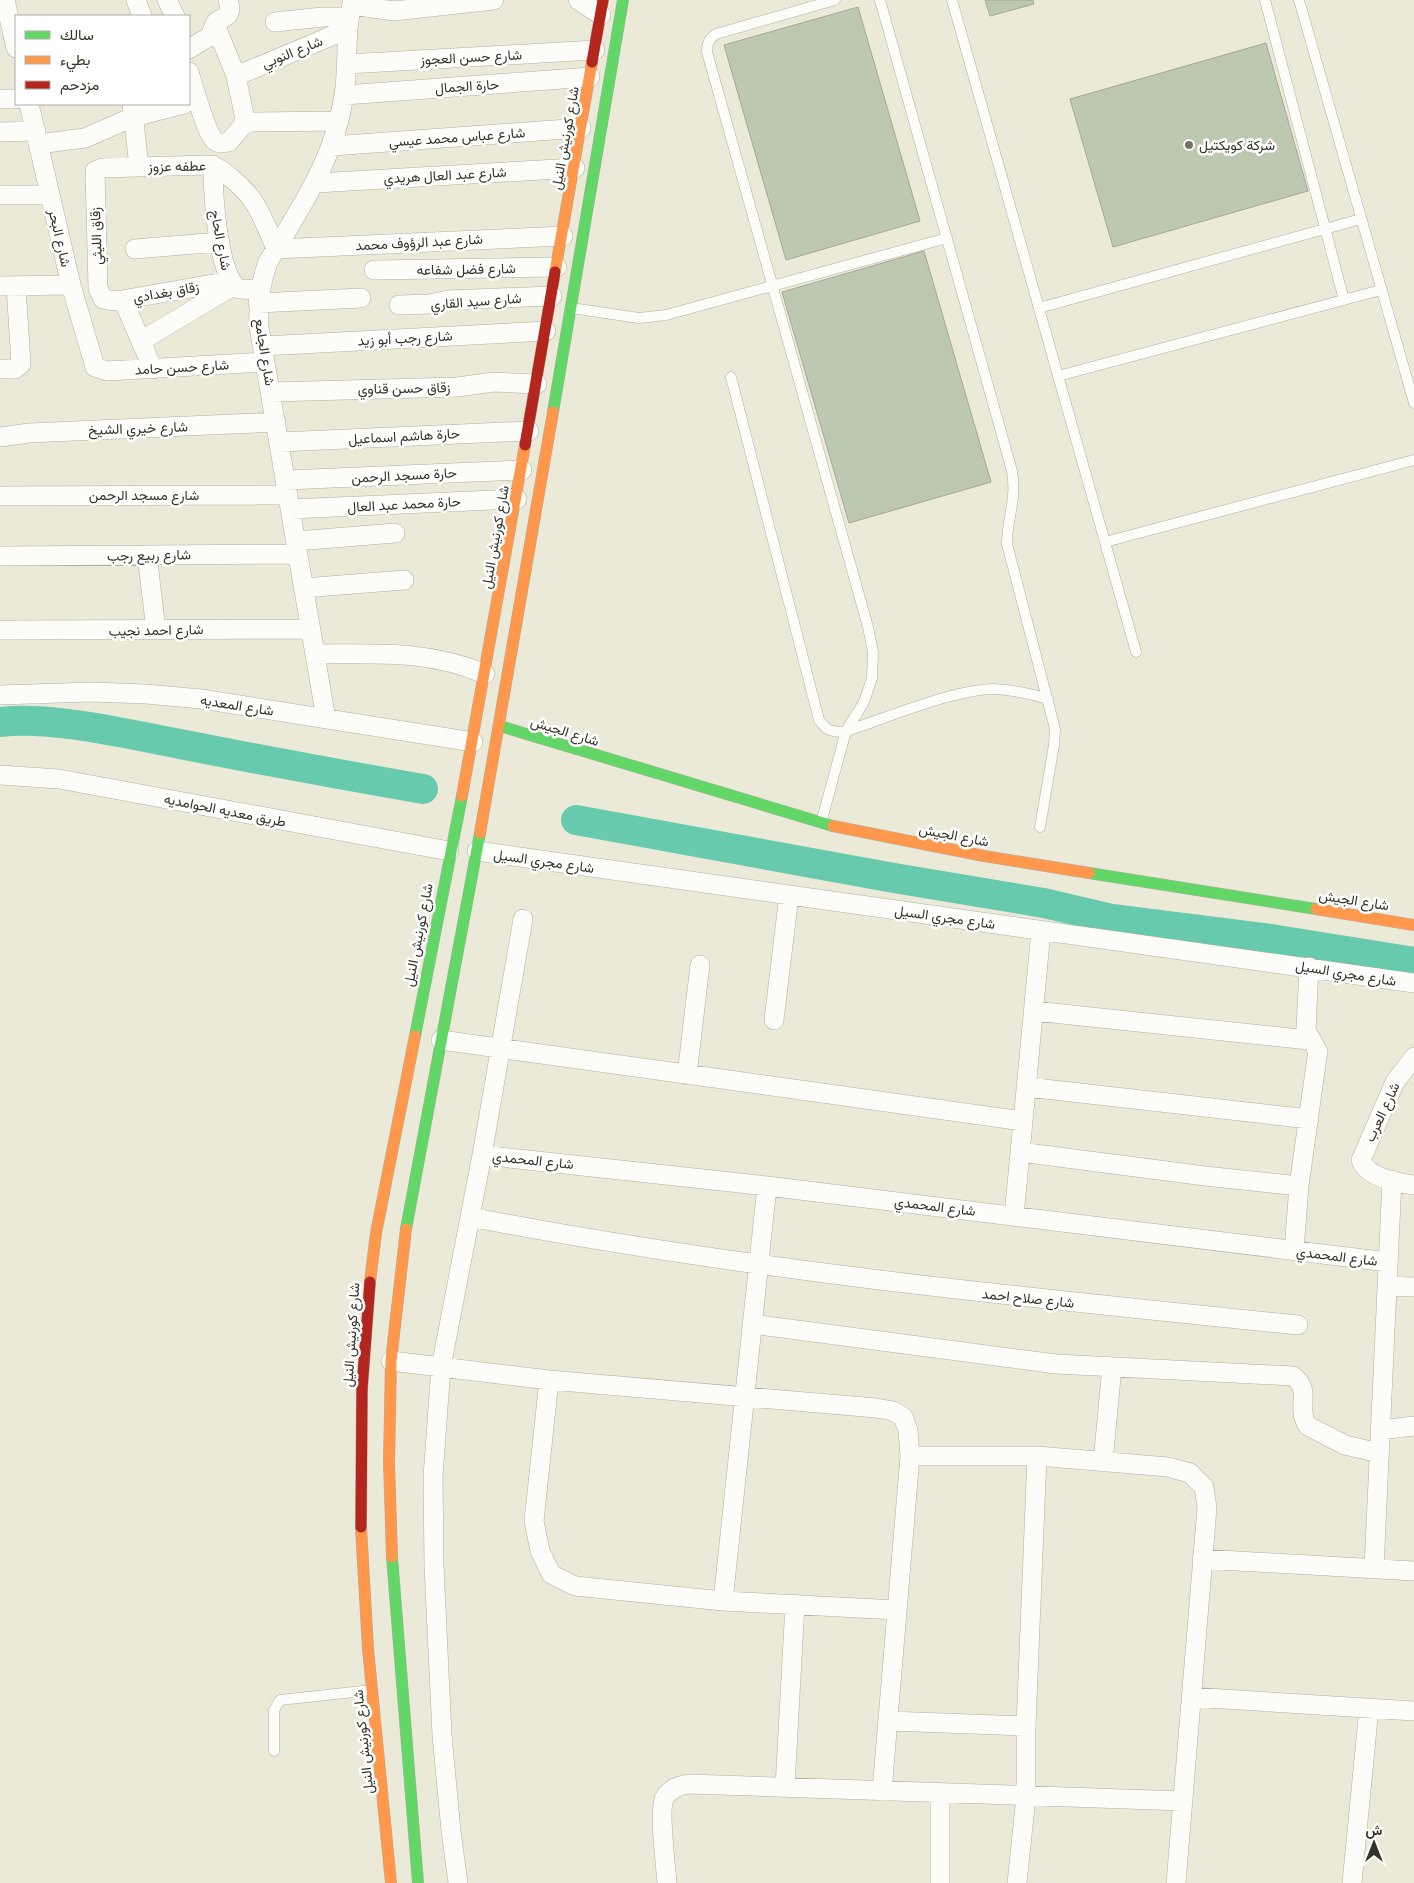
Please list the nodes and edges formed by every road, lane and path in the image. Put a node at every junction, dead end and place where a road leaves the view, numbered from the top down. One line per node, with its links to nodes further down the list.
1 (136, 0): 15 (street)
2 (167, 0): 16 (street)
3 (494, 0): 14 (street)
4 (578, 0): 12 (street)
5 (623, 0): 65 (main road, شارع كورنيش النيل)
6 (835, 0): 56 (lane)
7 (880, 0): 47 (lane)
8 (952, 0): 66 (lane)
9 (1265, 0): 45 (lane)
10 (1300, 0): 44 (lane)
11 (0, 1): 17 (street)
12 (602, 8): 20 (main road, شارع كورنيش النيل)
13 (223, 13): 19 (street); 22 (street)
14 (351, 13): 18 (street); 21 (street, شارع الجامع); 22 (street, شارع النوبي)
15 (142, 15)
16 (174, 15)
17 (9, 21)
18 (275, 22)
19 (190, 48)
20 (595, 50): 21 (street, شارع حسن العجوز); 23 (main road, شارع كورنيش النيل)
21 (347, 64): 24 (street, شارع الجامع)
22 (236, 76): 32 (street)
23 (590, 77): 24 (street, حارة الجمال); 33 (main road, شارع كورنيش النيل)
24 (344, 94): 31 (street, شارع الجامع)
25 (0, 99): 26 (street)
26 (15, 99)
27 (190, 102): 32 (street)
28 (29, 105): 35 (street, شارع البحر)
29 (171, 105): 30 (street)
30 (133, 111): 35 (street); 38 (street)
31 (339, 121): 32 (street); 36 (street, شارع الجامع)
32 (246, 124)
33 (582, 128): 36 (street, شارع عباس محمد عيسي); 39 (main road, شارع كورنيش النيل)
34 (0, 132): 35 (street)
35 (37, 138): 42 (street, شارع البحر)
36 (332, 146): 41 (street, شارع الجامع)
37 (212, 165): 38 (street, عطفه عزوز); 48 (street, شارع الحاج); 50 (street, عطفه عزوز)
38 (139, 167): 40 (street, عطفه عزوز)
39 (575, 168): 41 (street, شارع عبد العال هريدي); 46 (main road, شارع كورنيش النيل)
40 (95, 171): 61 (street, زقاق الليثي)
41 (316, 183): 50 (street, شارع الجامع)
42 (50, 194): 43 (street); 54 (street, شارع البحر)
43 (0, 195)
44 (1361, 218): 45 (lane); 57 (lane)
45 (1325, 228): 63 (lane); 66 (lane)
46 (563, 236): 50 (street, شارع عبد الرؤوف محمد); 51 (main road, شارع كورنيش النيل)
47 (946, 238): 56 (lane); 101 (lane)
48 (220, 242): 49 (street); 53 (street, شارع الحاج)
49 (135, 248)
50 (276, 249): 59 (street, شارع الجامع)
51 (558, 267): 52 (street, شارع فضل شفاعه); 58 (main road, شارع كورنيش النيل)
52 (374, 270)
53 (232, 283): 59 (street, شارع الحاج); 62 (street, زقاق بغدادي); 68 (street)
54 (71, 285): 55 (street); 72 (street, شارع البحر)
55 (8, 286): 70 (street)
56 (774, 286): 65 (lane); 104 (lane)
57 (1381, 290): 63 (lane); 77 (lane)
58 (552, 296): 64 (street, شارع سيد القاري); 67 (main road, شارع كورنيش النيل)
59 (259, 297): 60 (street, شارع الحاج); 69 (street, شارع الجامع)
60 (361, 298)
61 (103, 299): 62 (street, زقاق بغدادي)
62 (122, 300): 68 (street)
63 (1344, 300): 73 (lane)
64 (399, 305)
65 (571, 308): 103 (main road, شارع كورنيش النيل)
66 (1039, 308): 73 (lane)
67 (546, 331): 69 (street, شارع رجب أبو زيد); 75 (main road, شارع كورنيش النيل)
68 (141, 341): 71 (street)
69 (264, 354): 71 (street, شارع حسن حامد); 76 (street, شارع الجامع)
70 (0, 369)
71 (154, 369): 72 (street, شارع حسن حامد)
72 (99, 370)
73 (1058, 376): 88 (lane)
74 (731, 377): 104 (lane)
75 (537, 384): 76 (street, زقاق حسن قناوي); 79 (main road, شارع كورنيش النيل)
76 (271, 392): 78 (street, شارع الجامع)
77 (1414, 403)
78 (276, 422): 80 (street, شارع خيري الشيخ); 81 (street, شارع الجامع)
79 (529, 431): 81 (street, حارة هاشم اسماعيل); 83 (main road, شارع كورنيش النيل)
80 (0, 437)
81 (279, 442): 84 (street, شارع الجامع)
82 (1414, 460): 88 (lane)
83 (522, 470): 84 (street, حارة مسجد الرحمن); 86 (main road, شارع كورنيش النيل)
84 (288, 495): 85 (street, شارع مسجد الرحمن); 86 (street, حارة محمد عبد العال); 89 (street, شارع الجامع)
85 (0, 496)
86 (517, 499): 99 (main road, شارع كورنيش النيل)
87 (395, 533): 89 (street, شارع ربيع رجب)
88 (1105, 542): 97 (lane)
89 (297, 547): 90 (street, شارع ربيع رجب); 93 (street, شارع الجامع)
90 (147, 555): 91 (street, شارع ربيع رجب); 96 (street)
91 (0, 556)
92 (404, 580): 93 (street)
93 (304, 588): 94 (street, شارع الجامع)
94 (311, 629): 96 (street, شارع احمد نجيب); 98 (street, شارع الجامع)
95 (0, 630): 96 (street, شارع احمد نجيب)
96 (156, 630)
97 (1136, 652)
98 (316, 654): 99 (street); 102 (street, شارع الجامع)
99 (485, 674): 105 (main road, شارع كورنيش النيل)
100 (0, 695): 102 (street, شارع المعديه)
101 (1048, 699): 104 (lane); 108 (lane)
102 (326, 719): 105 (street, شارع المعديه)
103 (500, 726): 107 (main road, شارع الجيش); 110 (main road, شارع كورنيش النيل)
104 (846, 731): 107 (lane)
105 (473, 742): 109 (main road, شارع كورنيش النيل)
106 (0, 774): 109 (street, طريق معديه الحوامديه)
107 (821, 824): 113 (main road, شارع الجيش)
108 (1040, 826)
109 (449, 851): 160 (main road, شارع كورنيش النيل)
110 (476, 851): 111 (street, شارع مجري السيل); 120 (main road, شارع كورنيش النيل)
111 (789, 895): 114 (street, شارع مجري السيل); 119 (street)
112 (523, 919): 122 (street)
113 (1414, 925)
114 (1041, 931): 116 (street, شارع مجري السيل); 118 (street)
115 (700, 965): 124 (street)
116 (1310, 967): 117 (street, شارع مجري السيل); 121 (street)
117 (1414, 983)
118 (1034, 1011): 121 (street); 125 (street)
119 (774, 1020)
120 (441, 1040): 122 (street); 143 (main road, شارع كورنيش النيل)
121 (1309, 1040): 126 (street)
122 (500, 1049): 124 (street); 129 (street)
123 (1414, 1057): 130 (street, شارع العرب)
124 (687, 1075): 127 (street)
125 (1027, 1087): 126 (street); 127 (street)
126 (1308, 1119): 133 (street)
127 (1023, 1121): 128 (street)
128 (1020, 1152): 133 (street); 134 (street)
129 (482, 1155): 132 (street, شارع المحمدي); 135 (street)
130 (1392, 1180): 131 (street); 137 (street)
131 (1414, 1185)
132 (767, 1186): 134 (street, شارع المحمدي); 138 (street)
133 (1299, 1186): 136 (street)
134 (1014, 1216): 136 (street, شارع المحمدي)
135 (470, 1217): 138 (street, شارع صلاح احمد); 144 (street)
136 (1294, 1250): 137 (street, شارع المحمدي)
137 (1388, 1262): 139 (street)
138 (759, 1266): 141 (street); 142 (street, شارع صلاح احمد)
139 (1387, 1286): 140 (street); 149 (street)
140 (1414, 1287)
141 (752, 1324): 145 (street); 147 (street)
142 (1298, 1325)
143 (391, 1361): 144 (street); 160 (main road, شارع كورنيش النيل)
144 (440, 1367): 146 (street); 174 (street)
145 (1112, 1367): 150 (street); 153 (street)
146 (549, 1380): 147 (street); 157 (street)
147 (744, 1396): 151 (street); 157 (street)
148 (1414, 1426): 149 (street)
149 (1380, 1430): 150 (street)
150 (1379, 1453): 155 (street)
151 (910, 1456): 152 (street); 159 (street)
152 (1037, 1456): 153 (street); 165 (street)
153 (1103, 1462): 154 (street)
154 (1202, 1559): 155 (street); 161 (street)
155 (1374, 1568): 156 (street)
156 (1414, 1571)
157 (723, 1601): 158 (street)
158 (795, 1604): 159 (street); 167 (street)
159 (897, 1610): 164 (street)
160 (387, 1689): 166 (lane); 172 (main road, شارع كورنيش النيل); 173 (main road, شارع كورنيش النيل)
161 (1191, 1697): 162 (street); 171 (street)
162 (1369, 1708): 163 (street); 179 (street)
163 (1414, 1711)
164 (889, 1721): 165 (street); 168 (street)
165 (1026, 1726): 170 (street)
166 (274, 1751)
167 (785, 1788): 168 (street); 175 (street)
168 (882, 1791): 169 (street)
169 (940, 1794): 170 (street); 176 (street)
170 (1026, 1797): 171 (street); 177 (street)
171 (1183, 1801): 178 (street)
172 (391, 1883)
173 (418, 1883)
174 (458, 1883)
175 (667, 1883)
176 (940, 1883)
177 (1016, 1883)
178 (1176, 1883)
179 (1352, 1883)

